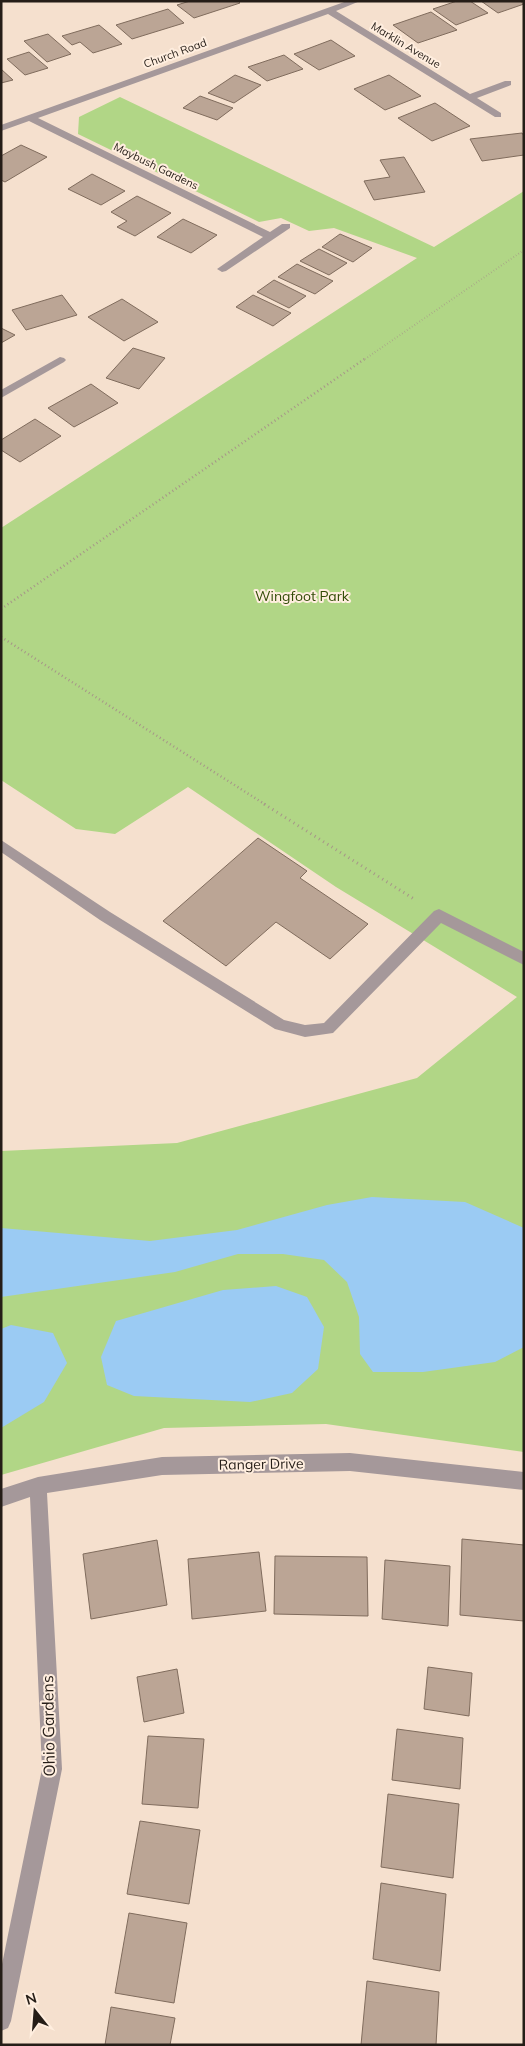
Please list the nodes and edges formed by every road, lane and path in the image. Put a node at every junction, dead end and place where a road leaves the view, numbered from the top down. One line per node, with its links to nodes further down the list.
1 (356, 1): 2 (street, Church Road)
2 (329, 11): 4 (street, Marklin Avenue); 6 (street, Church Road)
3 (508, 83): 4 (street)
4 (470, 97): 5 (street, Marklin Avenue)
5 (498, 115)
6 (30, 118): 7 (street, Church Road); 9 (street, Maybush Gardens)
7 (1, 128)
8 (286, 226): 9 (street)
9 (270, 236): 11 (street)
10 (524, 250): 14 (path)
11 (222, 269)
12 (60, 360): 13 (street)
13 (1, 395)
14 (1, 609)
15 (1, 637): 17 (path)
16 (1, 845): 17 (street)
17 (439, 915): 18 (street)
18 (524, 959)
19 (524, 1481): 20 (street, Ranger Drive)
20 (38, 1486): 21 (street, Ranger Drive); 22 (street, Ohio Gardens)
21 (1, 1498)
22 (1, 2021)

